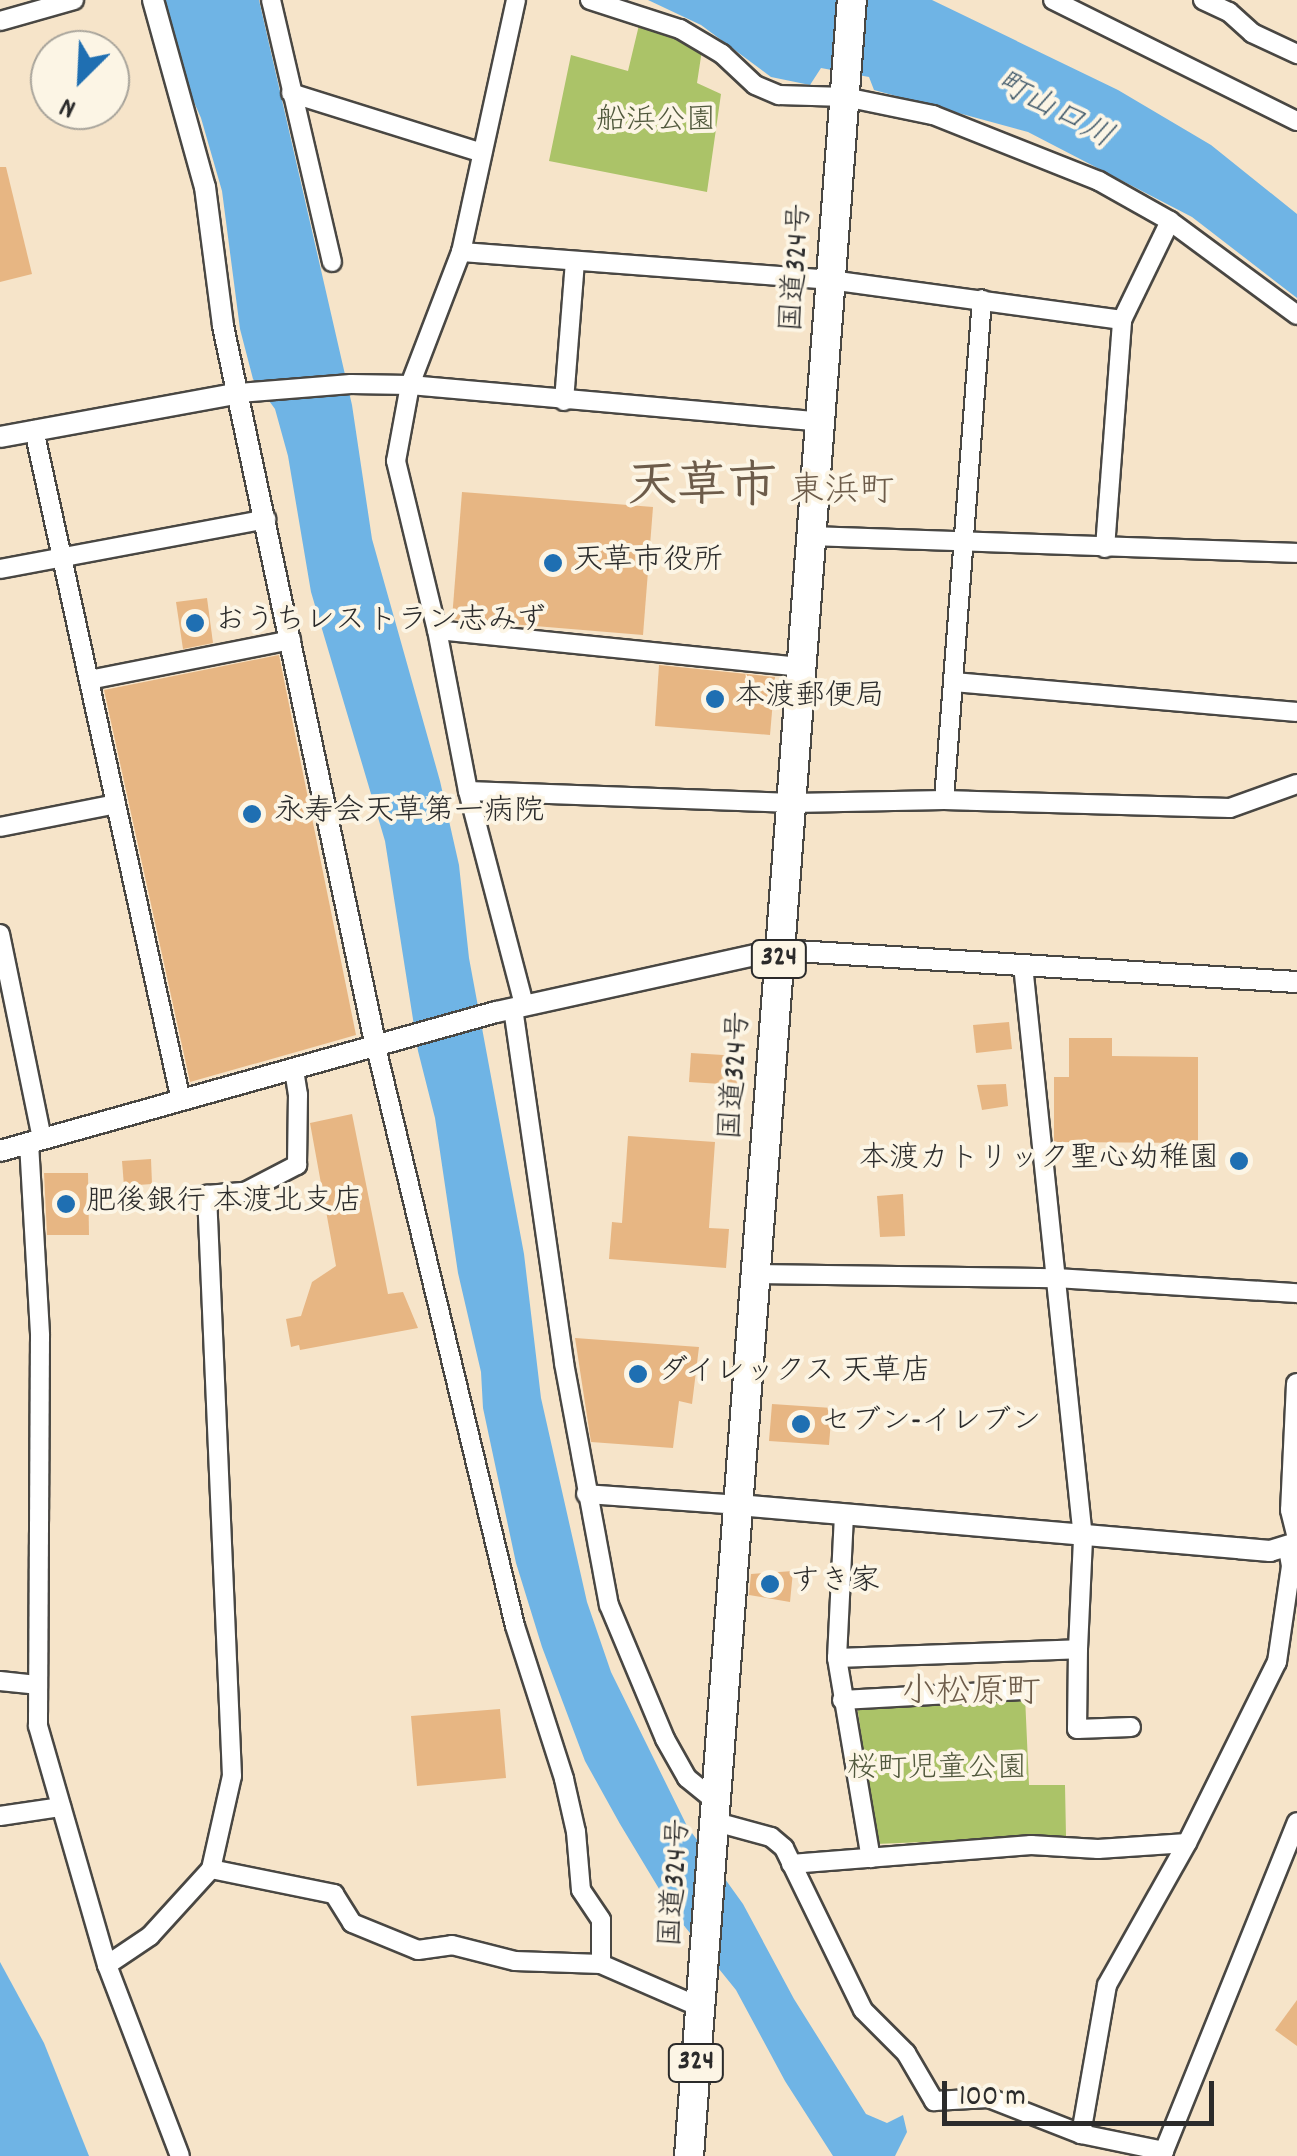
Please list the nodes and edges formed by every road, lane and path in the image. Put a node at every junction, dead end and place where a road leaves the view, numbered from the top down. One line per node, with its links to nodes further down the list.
1 (74, 0): 9 (street)
2 (153, 0): 24 (street)
3 (271, 0): 12 (street)
4 (516, 0): 14 (street)
5 (590, 0): 11 (street)
6 (852, 0): 11 (highway, 国道324号 / 324)
7 (1054, 0): 13 (street)
8 (1204, 0): 10 (street)
9 (0, 22)
10 (1297, 54)
11 (845, 91): 15 (street); 19 (highway, 国道324号 / 324)
12 (291, 93): 14 (street); 18 (street)
13 (1297, 121)
14 (482, 153): 16 (street)
15 (1170, 221): 21 (street); 22 (street)
16 (460, 252): 17 (street); 23 (street)
17 (575, 261): 19 (street); 25 (street)
18 (332, 262)
19 (830, 280): 20 (street); 26 (highway, 国道324号 / 324)
20 (982, 299): 22 (street); 31 (street)
21 (1297, 315)
22 (1122, 320): 32 (street)
23 (410, 386): 24 (street); 25 (street); 36 (street)
24 (247, 392): 27 (street); 29 (street)
25 (564, 401): 26 (street)
26 (821, 422): 30 (highway, 国道324号 / 324)
27 (34, 430): 28 (street); 34 (street)
28 (0, 436)
29 (266, 520): 34 (street); 37 (street)
30 (812, 536): 31 (street); 38 (highway, 国道324号 / 324)
31 (966, 543): 32 (street); 40 (street)
32 (1106, 548): 33 (street)
33 (1297, 553)
34 (62, 557): 35 (street); 39 (street)
35 (0, 569)
36 (437, 630): 38 (street); 43 (street)
37 (291, 640): 39 (street); 53 (street)
38 (803, 667): 45 (highway, 国道324号 / 324)
39 (88, 680): 46 (street)
40 (954, 682): 41 (street); 44 (street)
41 (1297, 712)
42 (1297, 784): 44 (street)
43 (468, 790): 45 (street); 52 (street)
44 (944, 800): 45 (street)
45 (792, 802): 49 (highway, 国道324号 / 324)
46 (116, 804): 47 (street); 55 (street)
47 (0, 827)
48 (0, 934): 56 (street)
49 (780, 950): 50 (street); 52 (street); 58 (highway, 国道324号 / 324)
50 (1022, 964): 51 (street); 59 (street)
51 (1297, 982)
52 (511, 1008): 53 (street); 62 (street)
53 (376, 1047): 54 (street); 82 (street)
54 (294, 1070): 55 (street); 81 (street)
55 (182, 1101): 56 (street)
56 (35, 1141): 57 (street); 70 (street)
57 (0, 1151)
58 (756, 1274): 59 (street); 63 (highway, 国道324号 / 324)
59 (1056, 1278): 60 (street); 65 (street)
60 (1297, 1293)
61 (1297, 1384): 66 (street)
62 (586, 1494): 63 (street); 76 (street)
63 (738, 1506): 64 (street); 76 (highway, 国道324号 / 324)
64 (844, 1515): 65 (street); 68 (street)
65 (1084, 1538): 66 (street); 67 (street)
66 (1294, 1542): 78 (street)
67 (1078, 1649): 68 (street); 73 (street)
68 (837, 1658): 72 (street)
69 (0, 1680): 70 (street)
70 (37, 1685): 74 (street)
71 (1023, 1690): 72 (street)
72 (842, 1700): 79 (street)
73 (1131, 1726)
74 (61, 1807): 75 (street); 83 (street)
75 (0, 1816)
76 (716, 1819): 80 (street); 84 (highway, 国道324号 / 324)
77 (1295, 1834): 86 (street)
78 (1187, 1843): 79 (street); 85 (street)
79 (872, 1858): 80 (street)
80 (792, 1864): 85 (street)
81 (211, 1869): 82 (street); 83 (street)
82 (602, 1964): 84 (street)
83 (107, 1966): 87 (street)
84 (700, 2007): 88 (highway, 国道324号 / 324)
85 (1081, 2134): 86 (street)
86 (1163, 2153)
87 (180, 2156)
88 (689, 2156)

